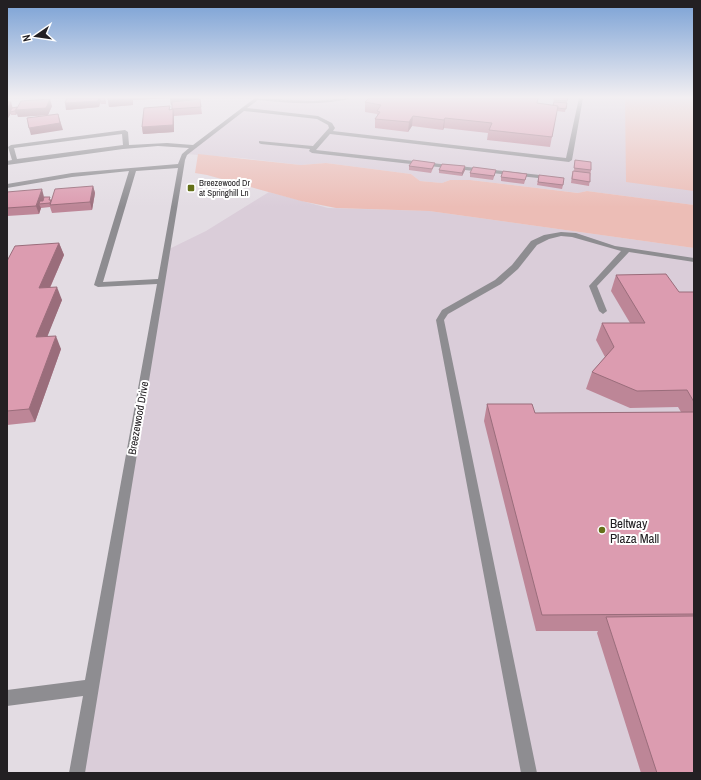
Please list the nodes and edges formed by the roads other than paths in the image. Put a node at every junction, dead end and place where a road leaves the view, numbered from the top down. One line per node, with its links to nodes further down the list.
1 (101, 134): 11 (street)
2 (125, 134): 8 (street)
3 (210, 134): 9 (street, Breezewood Drive)
4 (327, 134): 10 (street)
5 (350, 134): 6 (street)
6 (574, 134)
7 (261, 142): 10 (street)
8 (126, 147): 9 (street); 11 (street)
9 (194, 147): 13 (street, Breezewood Drive)
10 (314, 148): 15 (street)
11 (15, 162): 12 (street)
12 (7, 163)
13 (181, 166): 14 (street); 19 (street, Breezewood Drive)
14 (134, 169): 16 (street); 19 (street)
15 (538, 176)
16 (7, 186)
17 (626, 251): 18 (street); 20 (street); 24 (street)
18 (694, 260)
19 (161, 281): 21 (street, Breezewood Drive)
20 (603, 312)
21 (92, 687): 22 (street); 23 (street, Breezewood Drive)
22 (7, 698)
23 (77, 773)
24 (529, 773)

